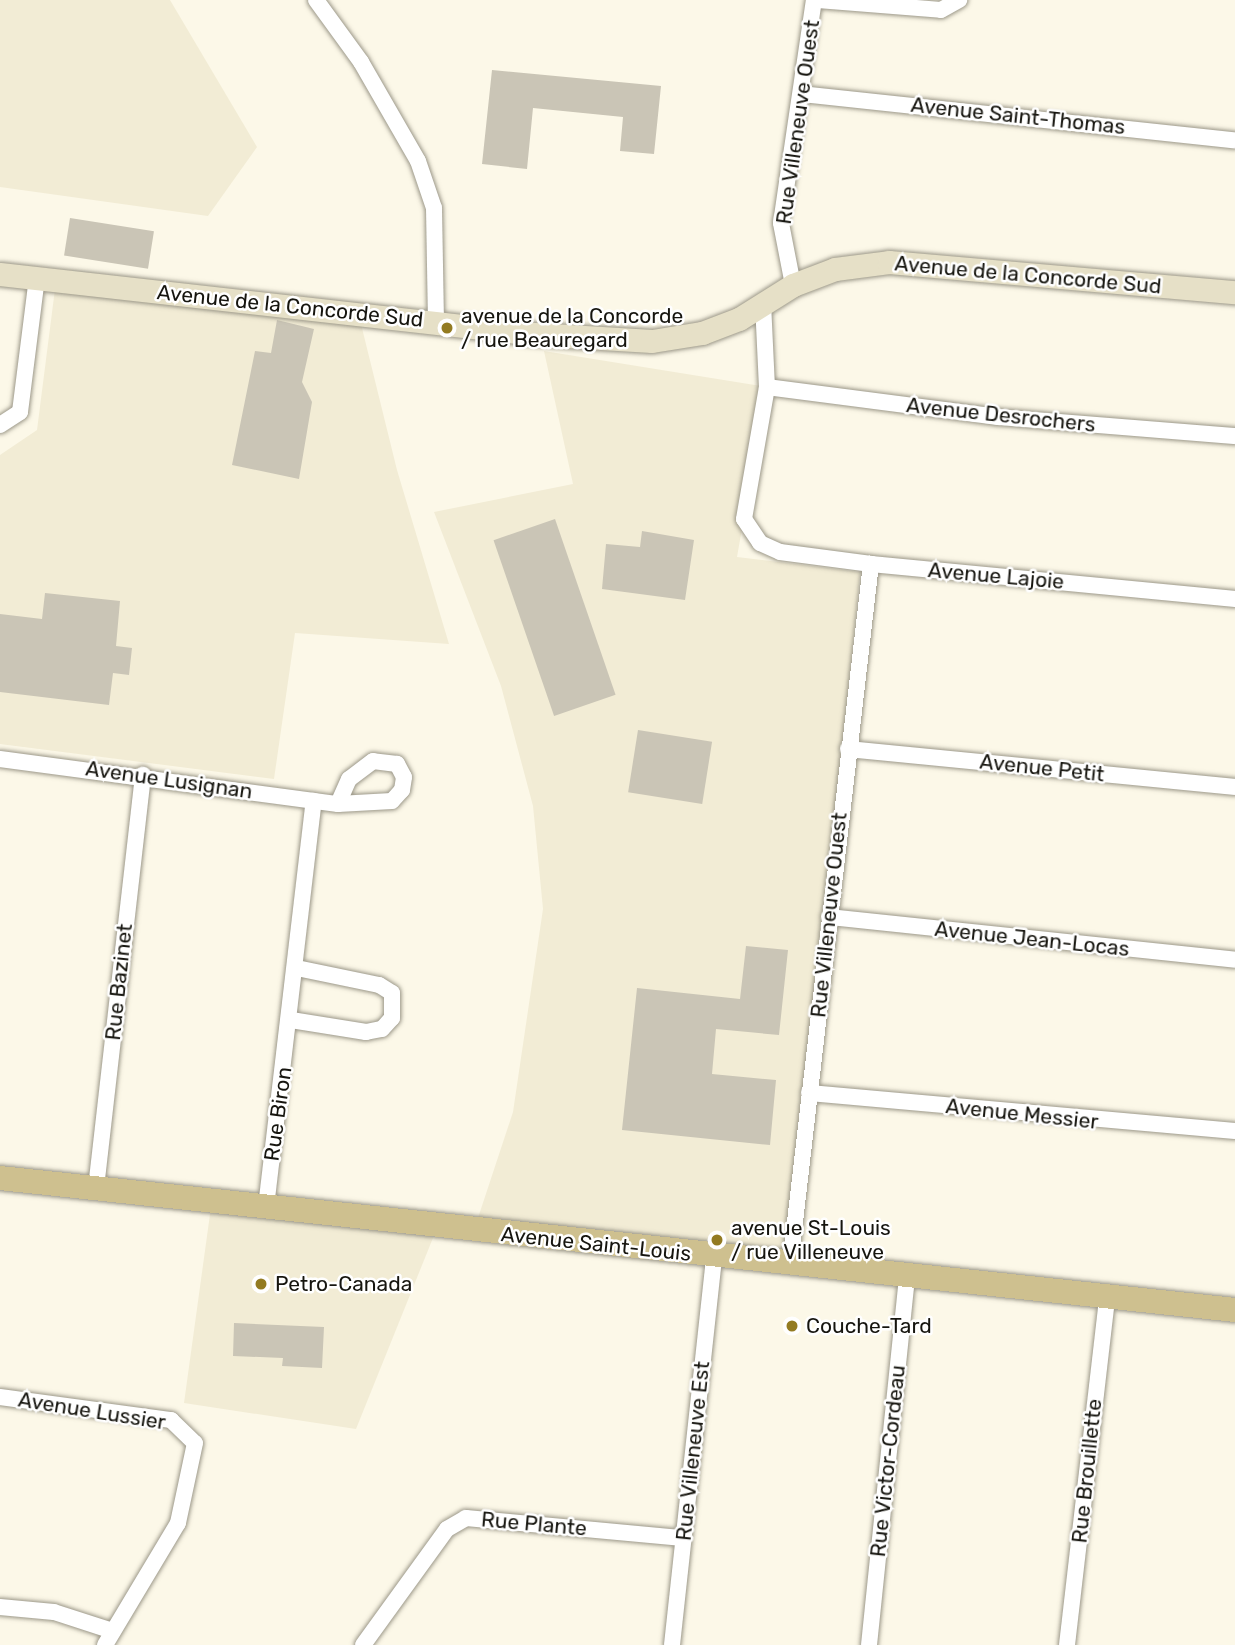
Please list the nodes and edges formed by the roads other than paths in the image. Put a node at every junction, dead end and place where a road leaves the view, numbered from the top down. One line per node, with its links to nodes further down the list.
1 (316, 0): 11 (street)
2 (816, 0): 3 (street); 4 (street, Rue Villeneuve Ouest)
3 (960, 0)
4 (801, 94): 5 (street, Avenue Saint-Thomas); 8 (street, Rue Villeneuve Ouest)
5 (1235, 140)
6 (0, 274): 7 (street, Avenue de la Concorde Sud)
7 (37, 278): 11 (street, Avenue de la Concorde Sud); 13 (street)
8 (793, 285): 9 (street, Avenue de la Concorde Sud); 10 (street, Avenue de la Concorde Sud)
9 (1235, 292)
10 (763, 303): 11 (street, Avenue de la Concorde Sud); 12 (street)
11 (436, 321)
12 (767, 387): 14 (street, Avenue Desrochers); 15 (street, Avenue Lajoie)
13 (0, 425)
14 (1235, 436)
15 (871, 564): 16 (street, Avenue Lajoie); 17 (street, Rue Villeneuve Ouest)
16 (1235, 599)
17 (848, 749): 20 (street, Avenue Petit); 23 (street, Rue Villeneuve Ouest)
18 (0, 759): 19 (street, Avenue Lusignan)
19 (143, 775): 21 (street, Avenue Lusignan); 30 (street, Rue Bazinet)
20 (1235, 787)
21 (314, 801): 22 (street, Avenue Lusignan); 25 (street, Rue Biron)
22 (338, 804)
23 (829, 917): 24 (street, Avenue Jean-Locas); 27 (street, Rue Villeneuve Ouest)
24 (1235, 960)
25 (297, 968): 26 (street, Rue Biron); 26 (street)
26 (291, 1020): 31 (street, Rue Biron)
27 (809, 1093): 28 (street, Avenue Messier); 33 (street, Rue Villeneuve Ouest)
28 (1235, 1131)
29 (0, 1178): 30 (main road, Avenue Saint-Louis)
30 (96, 1188): 31 (main road, Avenue Saint-Louis)
31 (266, 1207): 32 (main road, Avenue Saint-Louis)
32 (714, 1256): 33 (main road, Avenue Saint-Louis); 38 (street, Rue Villeneuve Est)
33 (790, 1265): 34 (main road, Avenue Saint-Louis)
34 (907, 1277): 35 (main road, Avenue Saint-Louis); 43 (street, Rue Victor-Cordeau)
35 (1107, 1298): 36 (main road, Avenue Saint-Louis); 44 (street, Rue Brouillette)
36 (1235, 1310)
37 (0, 1397): 40 (street, Avenue Lussier)
38 (683, 1538): 41 (street, Rue Plante); 42 (street, Rue Villeneuve Est)
39 (0, 1607): 40 (street)
40 (109, 1638)
41 (363, 1645)
42 (672, 1645)
43 (869, 1645)
44 (1067, 1645)

